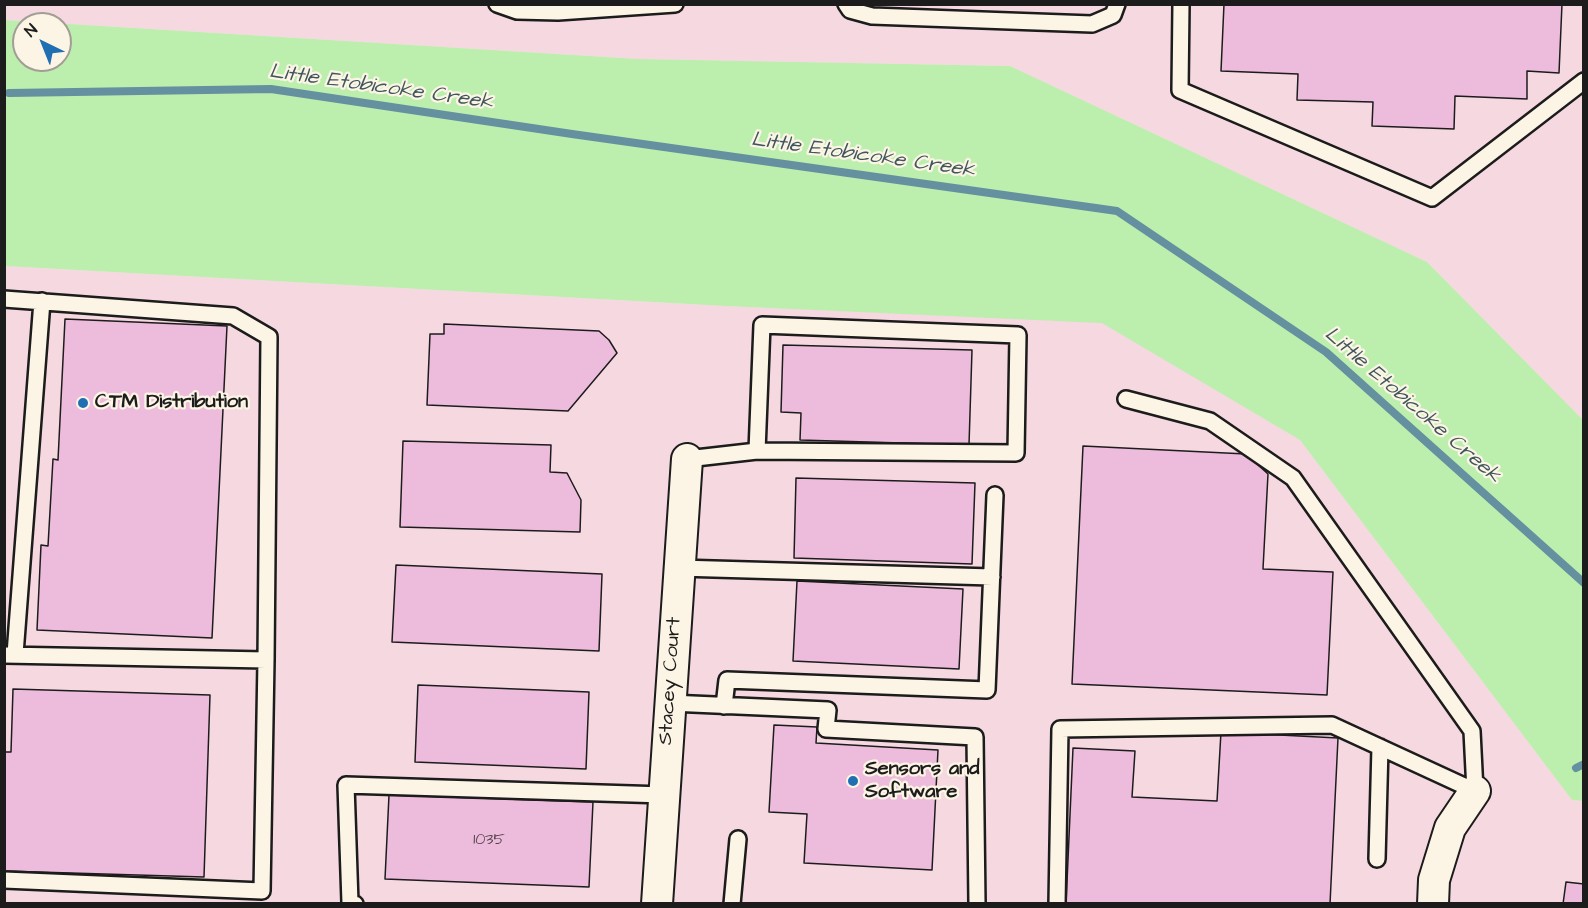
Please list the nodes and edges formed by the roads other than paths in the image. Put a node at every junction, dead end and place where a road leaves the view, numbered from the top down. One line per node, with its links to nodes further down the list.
1 (497, 4): 2 (lane)
2 (675, 4)
3 (846, 4): 4 (lane)
4 (1117, 4)
5 (1181, 4): 6 (lane)
6 (1584, 81)
7 (4, 299): 8 (lane)
8 (42, 301): 15 (lane); 16 (lane)
9 (1126, 399): 20 (lane)
10 (757, 451): 10 (lane); 11 (lane)
11 (687, 459): 13 (street, Stacey Court)
12 (995, 495): 14 (lane)
13 (679, 568): 14 (lane); 17 (street, Stacey Court)
14 (992, 577): 18 (lane)
15 (10, 655): 16 (lane)
16 (266, 660): 24 (lane)
17 (670, 703): 18 (lane); 21 (street, Stacey Court)
18 (724, 706): 28 (lane)
19 (1380, 747): 20 (lane); 23 (lane); 29 (lane)
20 (1475, 791): 30 (street)
21 (664, 795): 25 (lane); 26 (street, Stacey Court)
22 (738, 838): 27 (lane)
23 (1377, 859)
24 (4, 880)
25 (355, 903)
26 (657, 903)
27 (732, 903)
28 (977, 903)
29 (1057, 903)
30 (1433, 903)

